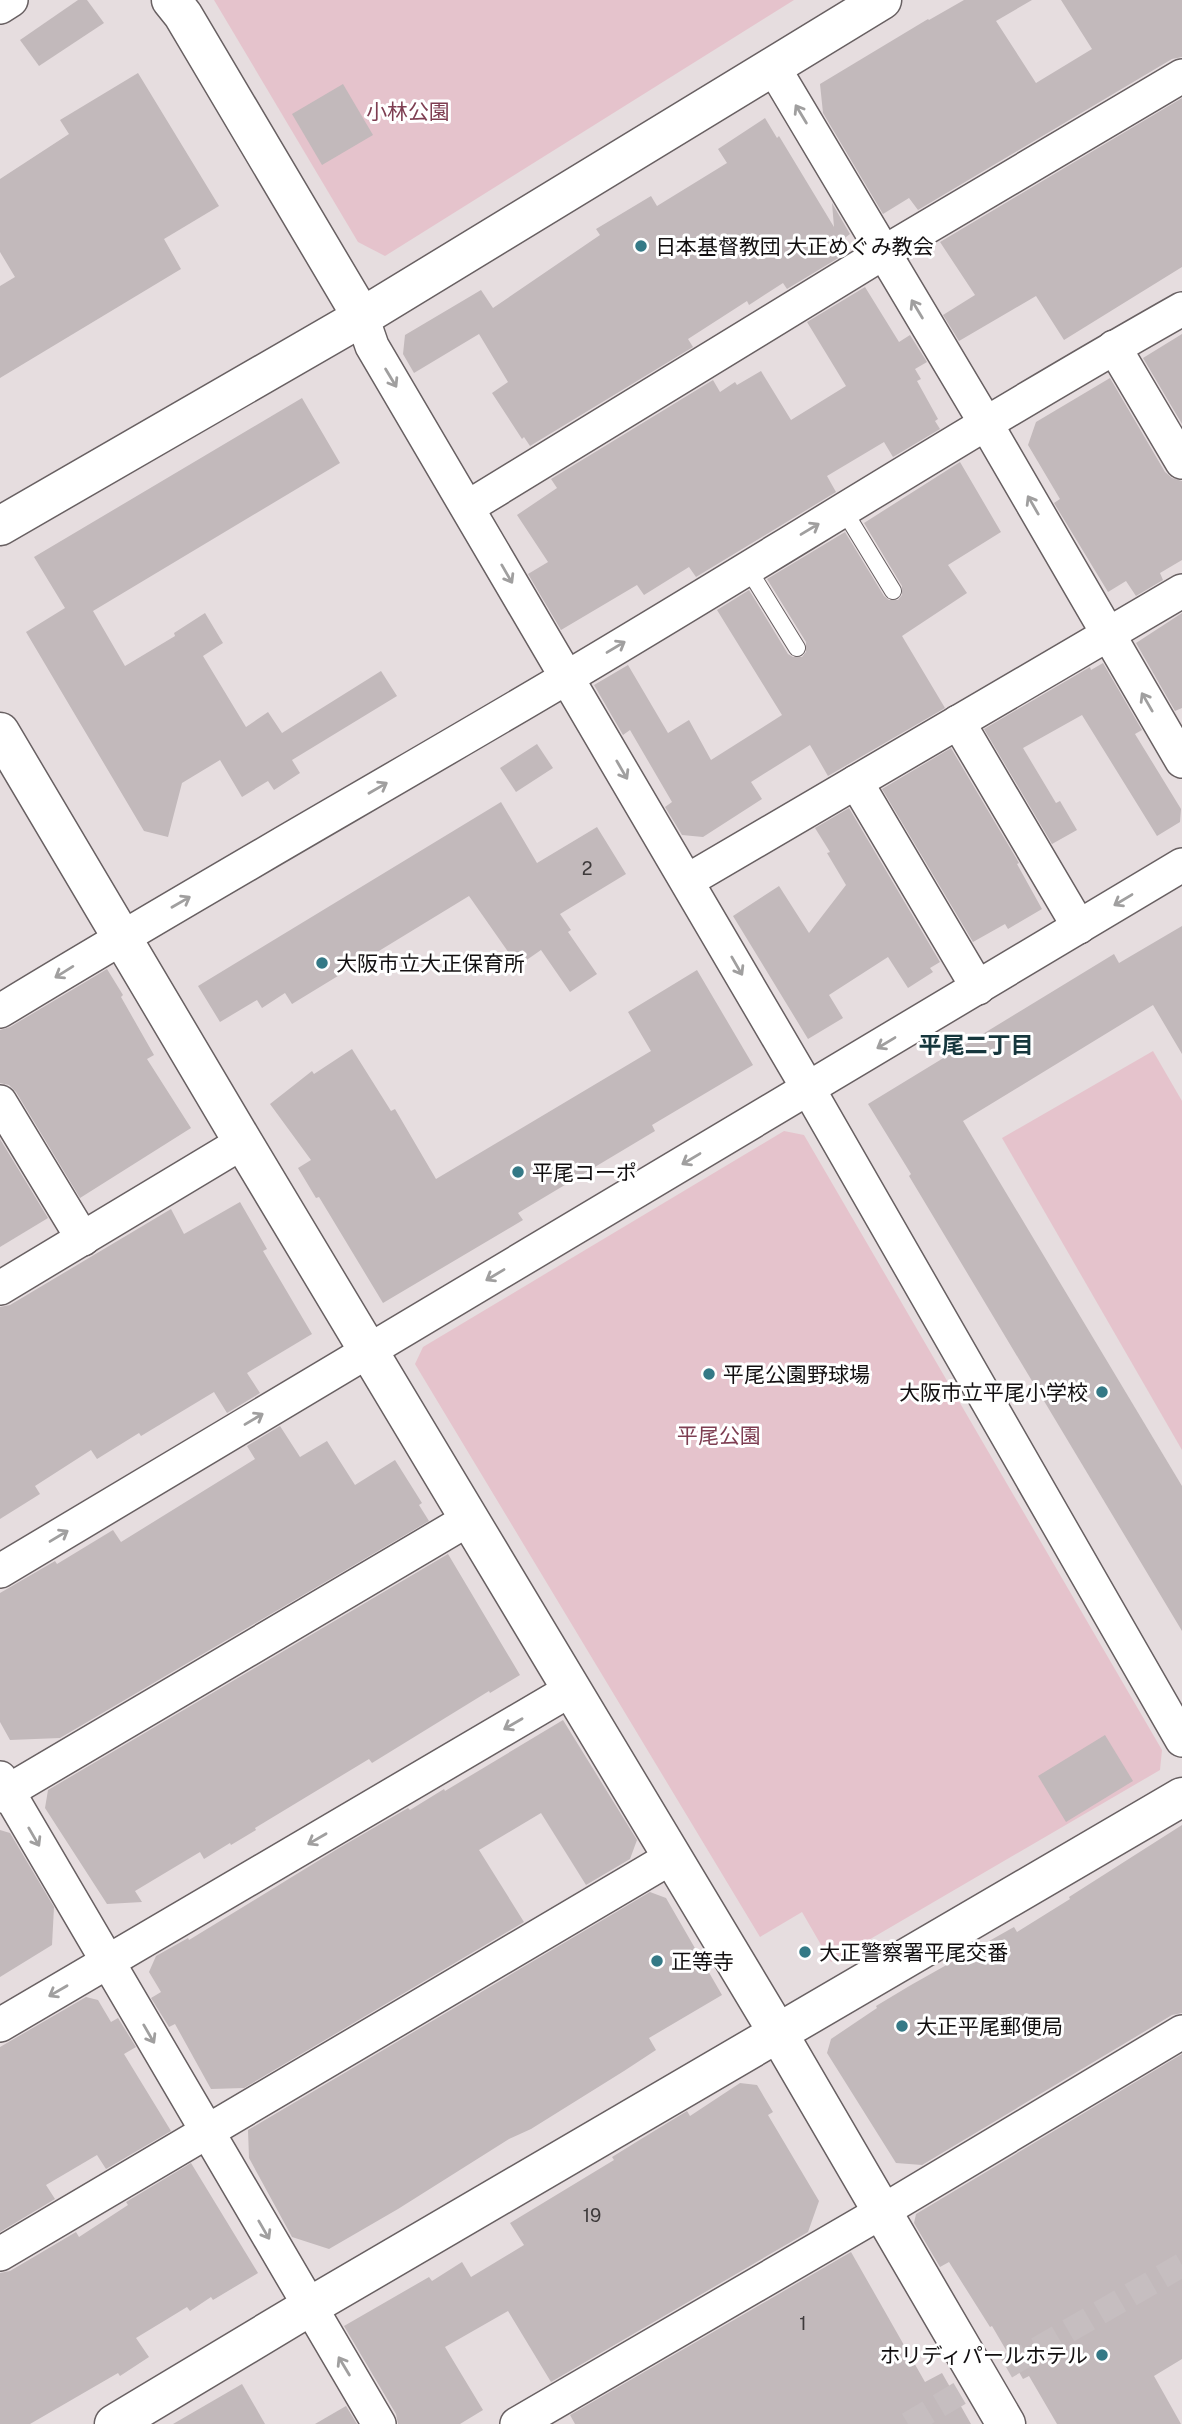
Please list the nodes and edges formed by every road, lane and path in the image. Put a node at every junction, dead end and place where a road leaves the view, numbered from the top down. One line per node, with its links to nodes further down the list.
1 (11, 0): 4 (street)
2 (171, 0): 9 (street)
3 (882, 0): 5 (street)
4 (0, 7)
5 (772, 65): 7 (street, one-way to 5); 9 (street)
6 (1182, 76): 7 (street)
7 (883, 253): 11 (street, one-way to 7); 13 (street)
8 (1182, 309): 10 (street)
9 (362, 317): 13 (street, one-way to 13); 15 (street)
10 (1114, 347): 11 (street); 12 (street)
11 (985, 422): 14 (street); 19 (street, one-way to 11)
12 (1182, 462)
13 (468, 507): 21 (street, one-way to 21)
14 (843, 509): 16 (street, one-way to 14); 17 (lane)
15 (0, 526)
16 (747, 567): 20 (lane); 21 (street, one-way to 16)
17 (893, 591)
18 (1182, 591): 19 (street)
19 (1107, 634): 22 (street); 24 (street, one-way to 19)
20 (797, 648)
21 (567, 677): 27 (street, one-way to 27); 29 (street, one-way to 21)
22 (958, 722): 25 (street); 28 (street)
23 (0, 732): 29 (street)
24 (1182, 761)
25 (856, 782): 27 (street); 30 (street)
26 (1182, 865): 28 (street, one-way to 28)
27 (687, 881): 32 (street, one-way to 32)
28 (1079, 927): 30 (street)
29 (122, 936): 31 (street, one-way to 31); 34 (street)
30 (978, 988): 32 (street, one-way to 32)
31 (0, 1011)
32 (809, 1090): 37 (street, one-way to 37); 41 (street)
33 (0, 1102): 35 (street)
34 (243, 1142): 35 (street); 37 (street)
35 (83, 1239): 36 (street)
36 (0, 1288)
37 (369, 1350): 38 (street); 39 (street, one-way to 37)
38 (470, 1519): 40 (street); 42 (street)
39 (0, 1571)
40 (572, 1689): 44 (street); 45 (street, one-way to 45)
41 (1182, 1740)
42 (3, 1789): 45 (street, one-way to 45)
43 (1182, 1797): 48 (street)
44 (672, 1857): 48 (street); 49 (street)
45 (107, 1962): 46 (street, one-way to 46); 49 (street, one-way to 49)
46 (0, 2025)
47 (1182, 2032): 50 (street)
48 (778, 2033): 50 (street); 52 (street)
49 (206, 2131): 51 (street); 52 (street, one-way to 52)
50 (883, 2211): 55 (street); 56 (street)
51 (0, 2254)
52 (309, 2307): 53 (street); 54 (street, one-way to 52)
53 (114, 2424)
54 (379, 2424)
55 (517, 2424)
56 (1006, 2424)

